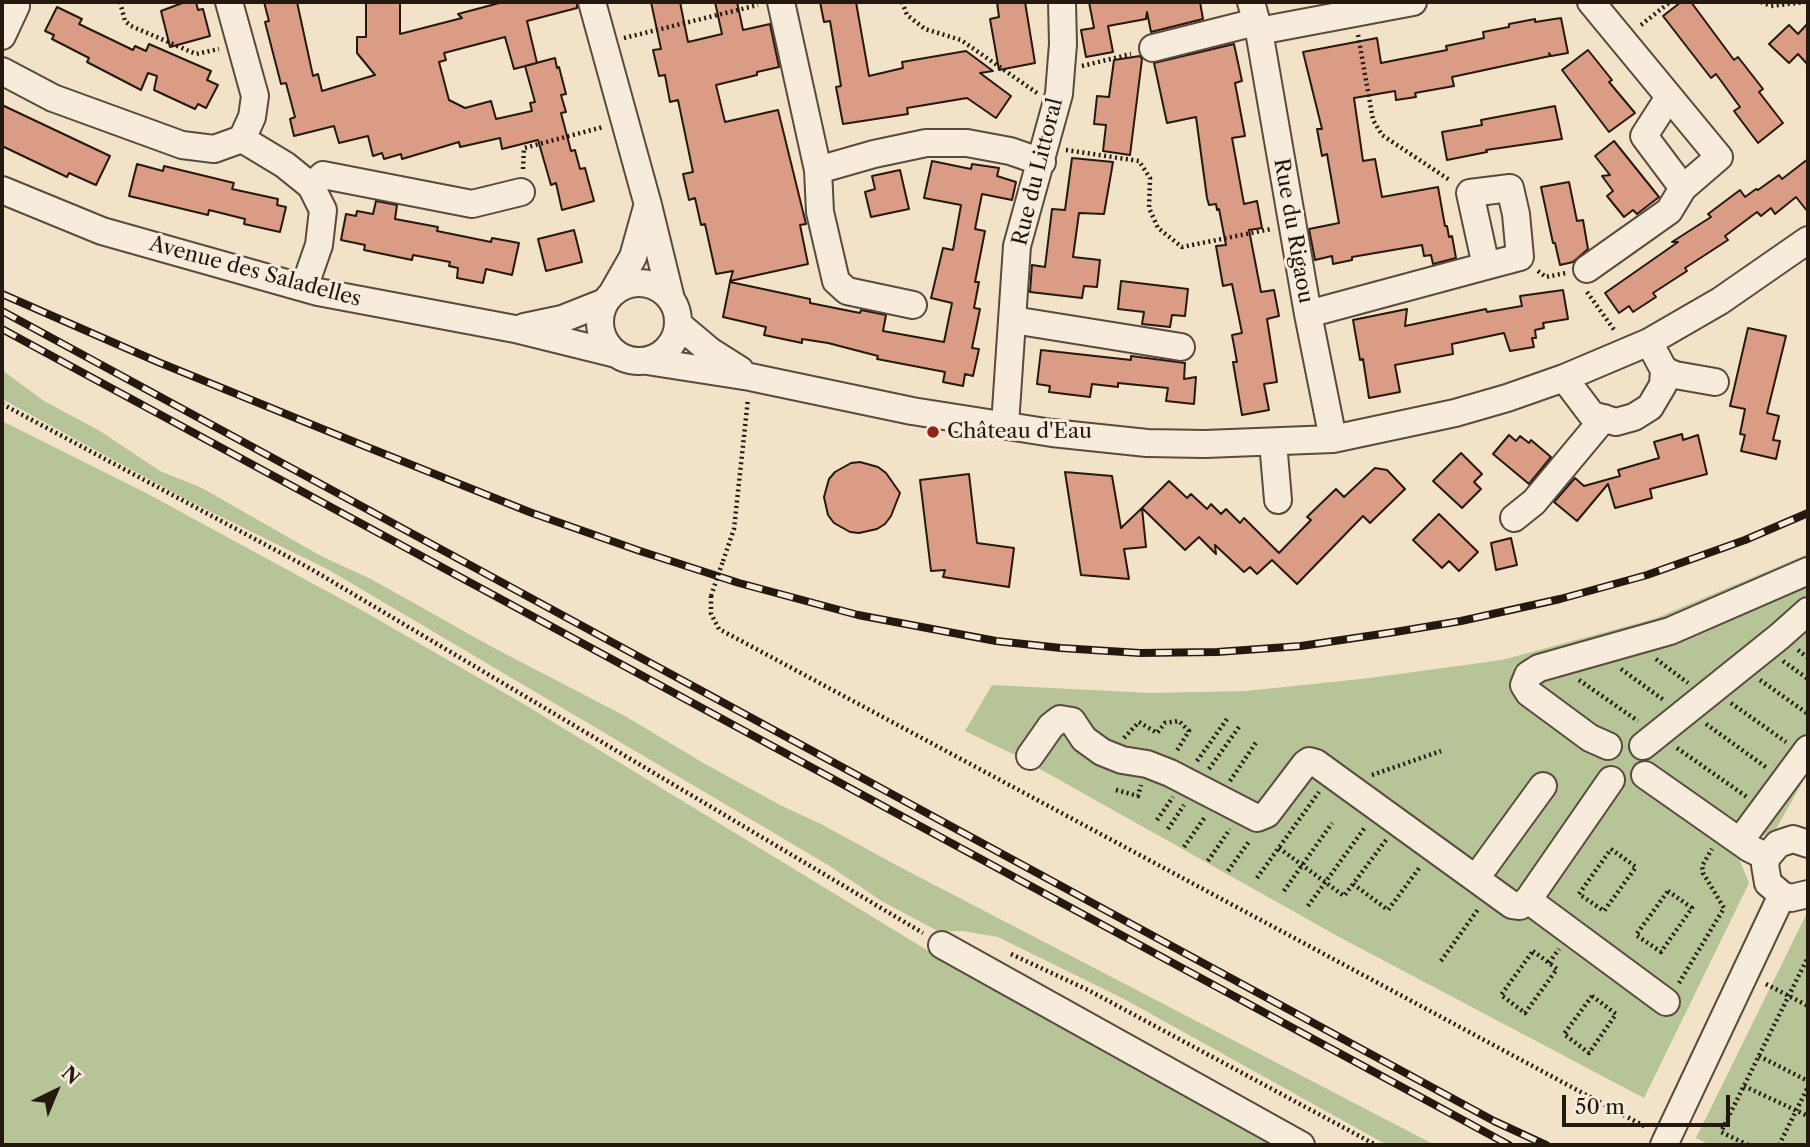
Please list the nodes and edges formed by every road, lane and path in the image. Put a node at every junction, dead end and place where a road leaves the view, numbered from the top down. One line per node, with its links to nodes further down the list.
1 (120, 2): 17 (path)
2 (229, 2): 17 (street)
3 (592, 2): 18 (street)
4 (902, 2): 23 (path)
5 (1062, 2): 21 (street, Rue du Littoral)
6 (1413, 2): 13 (street)
7 (1591, 2): 16 (street)
8 (1670, 2): 16 (path)
9 (1761, 2): 10 (path)
10 (1805, 2)
11 (770, 3): 18 (path); 27 (street)
12 (16, 6): 15 (street)
13 (1354, 13): 14 (street); 32 (path)
14 (1255, 18): 19 (street); 34 (street, Rue du Rigaou)
15 (2, 36)
16 (1622, 40): 22 (street)
17 (240, 41): 25 (street)
18 (603, 43): 24 (street)
19 (1153, 48): 21 (path)
20 (2, 71): 25 (street)
21 (1061, 72): 23 (street, Rue du Littoral)
22 (1669, 97): 29 (street); 29 (street)
23 (1056, 107): 26 (street, Rue du Littoral)
24 (624, 121): 31 (path); 33 (street)
25 (242, 139): 28 (street)
26 (1044, 155): 27 (street); 34 (path); 44 (street, Rue du Littoral)
27 (818, 170): 41 (street)
28 (311, 186): 31 (street); 39 (street)
29 (1683, 188): 38 (street)
30 (2, 190): 39 (street, Avenue des Saladelles)
31 (522, 192)
32 (1469, 193): 36 (street); 37 (street)
33 (648, 205): 40 (street); 42 (street)
34 (1292, 224): 43 (street, Rue du Rigaou)
35 (1808, 240): 46 (street)
36 (1520, 257): 37 (street); 38 (path)
37 (1486, 266): 43 (street)
38 (1579, 270): 46 (path)
39 (304, 288): 45 (street, Avenue des Saladelles)
40 (609, 297): 42 (street); 45 (street, Avenue des Saladelles); 48 (street)
41 (913, 305)
42 (674, 311): 49 (street); 51 (street)
43 (1308, 314): 57 (street, Rue du Rigaou)
44 (1013, 320): 47 (street); 56 (street, Rue du Littoral)
45 (515, 329): 48 (street, Avenue des Saladelles)
46 (1639, 346): 50 (street); 52 (street)
47 (1181, 347)
48 (616, 354): 49 (street)
49 (647, 361): 51 (street)
50 (1664, 370): 53 (street); 55 (street)
51 (750, 377): 56 (street); 116 (path, bridge)
52 (1564, 378): 55 (street); 57 (street)
53 (1715, 382)
54 (2, 404): 100 (path)
55 (1604, 418): 60 (street)
56 (1005, 425): 58 (street)
57 (1333, 439): 58 (street)
58 (1273, 442): 59 (street)
59 (1278, 500)
60 (1514, 519)
61 (1808, 571): 63 (street)
62 (1808, 611): 64 (street)
63 (1633, 642): 65 (path); 67 (street)
64 (1742, 667): 65 (street); 66 (path)
65 (1709, 693): 68 (street); 70 (path)
66 (1808, 714)
67 (1608, 746): 68 (street); 76 (street)
68 (1643, 746): 75 (street)
69 (1441, 751): 78 (path)
70 (1806, 752): 82 (street)
71 (1030, 756): 72 (street)
72 (1112, 756): 73 (street); 73 (path)
73 (1163, 770): 80 (street)
74 (1332, 774): 78 (street); 80 (street); 84 (path)
75 (1645, 775): 76 (street); 82 (street)
76 (1611, 780): 97 (street)
77 (1543, 786): 93 (street)
78 (1355, 791): 79 (street)
79 (1389, 815): 85 (street); 91 (path); 92 (path)
80 (1262, 818): 89 (path)
81 (1332, 823): 87 (path)
82 (1732, 836): 86 (street); 107 (path)
83 (1808, 844): 86 (street)
84 (1279, 848): 87 (path); 90 (path)
85 (1433, 848): 92 (path); 93 (street)
86 (1767, 857): 96 (street)
87 (1302, 865): 91 (path); 94 (path)
88 (1636, 867): 88 (path)
89 (1228, 871)
90 (1257, 878)
91 (1325, 882): 92 (path); 98 (path)
92 (1353, 884)
93 (1484, 884): 97 (street); 103 (path)
94 (1284, 891)
95 (1808, 894): 96 (street)
96 (1782, 895): 105 (street)
97 (1528, 900): 107 (street)
98 (1308, 906)
99 (1692, 908): 99 (path)
100 (942, 945): 117 (street)
101 (1008, 953): 118 (path)
102 (1808, 957): 106 (path)
103 (1441, 961)
104 (1557, 969): 104 (path)
105 (1745, 973): 106 (path); 116 (street)
106 (1788, 997): 108 (path); 110 (path)
107 (1667, 1002)
108 (1808, 1006)
109 (1616, 1014): 109 (path)
110 (1759, 1056): 111 (path); 112 (path)
111 (1808, 1080)
112 (1744, 1086): 114 (path); 119 (path)
113 (1808, 1087): 114 (path)
114 (1796, 1111): 115 (path); 120 (path)
115 (1808, 1116)
116 (1665, 1141)
117 (1301, 1145)
118 (1376, 1145)
119 (1748, 1145)
120 (1779, 1145)

